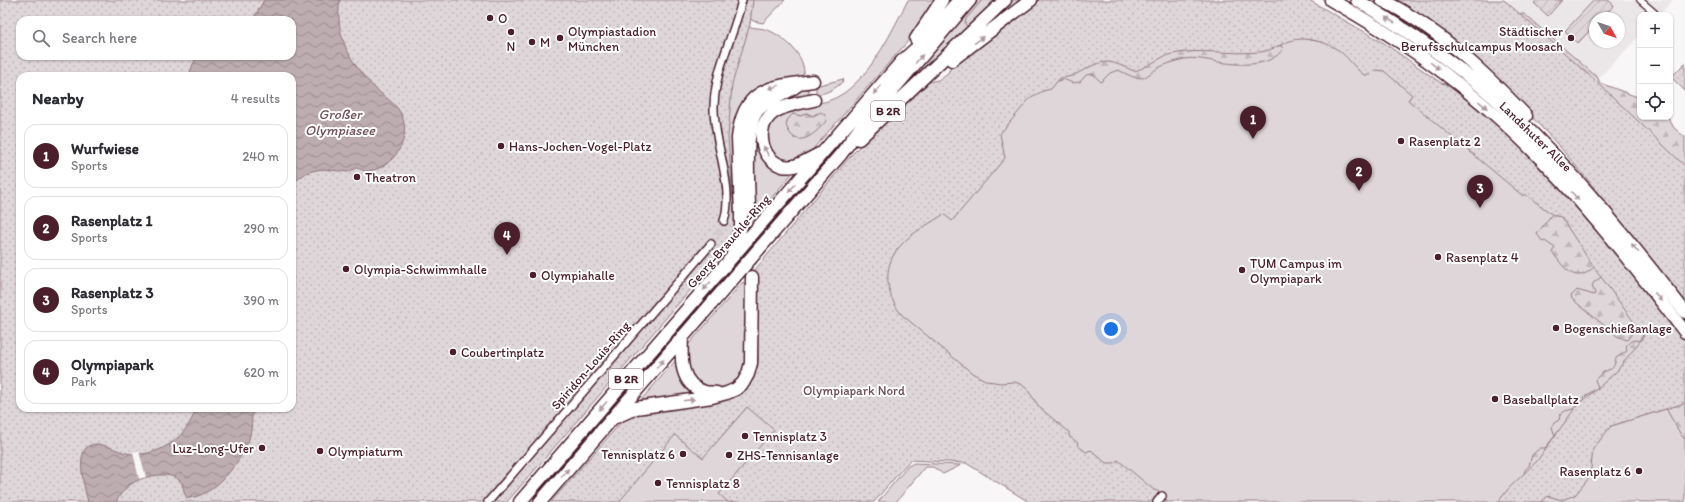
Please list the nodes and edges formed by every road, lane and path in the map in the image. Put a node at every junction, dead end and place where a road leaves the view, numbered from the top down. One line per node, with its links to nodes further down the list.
1 (742, 0): 21 (street)
2 (942, 0): 12 (highway, B 2R)
3 (959, 0): 12 (highway, Georg-Brauchle-Ring)
4 (970, 0): 19 (highway, one-way to 4)
5 (1005, 0): 13 (highway, B 2R)
6 (1031, 0): 13 (highway, one-way to 6)
7 (1331, 0): 26 (highway, Landshuter Allee, one-way to 26)
8 (1357, 0): 17 (highway, Landshuter Allee, one-way to 8)
9 (1640, 0): 11 (street)
10 (1387, 2): 17 (highway)
11 (1653, 12)
12 (902, 61): 18 (highway, Georg-Brauchle-Ring / B 2R, one-way to 18)
13 (934, 68): 19 (highway, B 2R)
14 (813, 82): 15 (highway)
15 (800, 83): 16 (highway); 23 (highway, one-way to 23)
16 (774, 100): 18 (highway, one-way to 16); 20 (highway)
17 (1550, 151): 25 (highway, Landshuter Allee, one-way to 17)
18 (823, 152): 23 (highway, Georg-Brauchle-Ring / B 2R, one-way to 23)
19 (841, 154): 27 (highway, B 2R)
20 (749, 217)
21 (724, 221)
22 (711, 244): 31 (street, Spiridon-Louis-Ring)
23 (732, 257): 32 (highway, Georg-Brauchle-Ring / B 2R, one-way to 32)
24 (752, 277): 28 (highway)
25 (1685, 312)
26 (1685, 332)
27 (682, 337): 28 (highway); 29 (highway, B 2R, one-way to 27)
28 (720, 394): 29 (highway, one-way to 28)
29 (611, 420): 33 (highway, B 2R, one-way to 29)
30 (1162, 496): 34 (street)
31 (488, 502)
32 (520, 502)
33 (540, 502)
34 (1157, 502)

